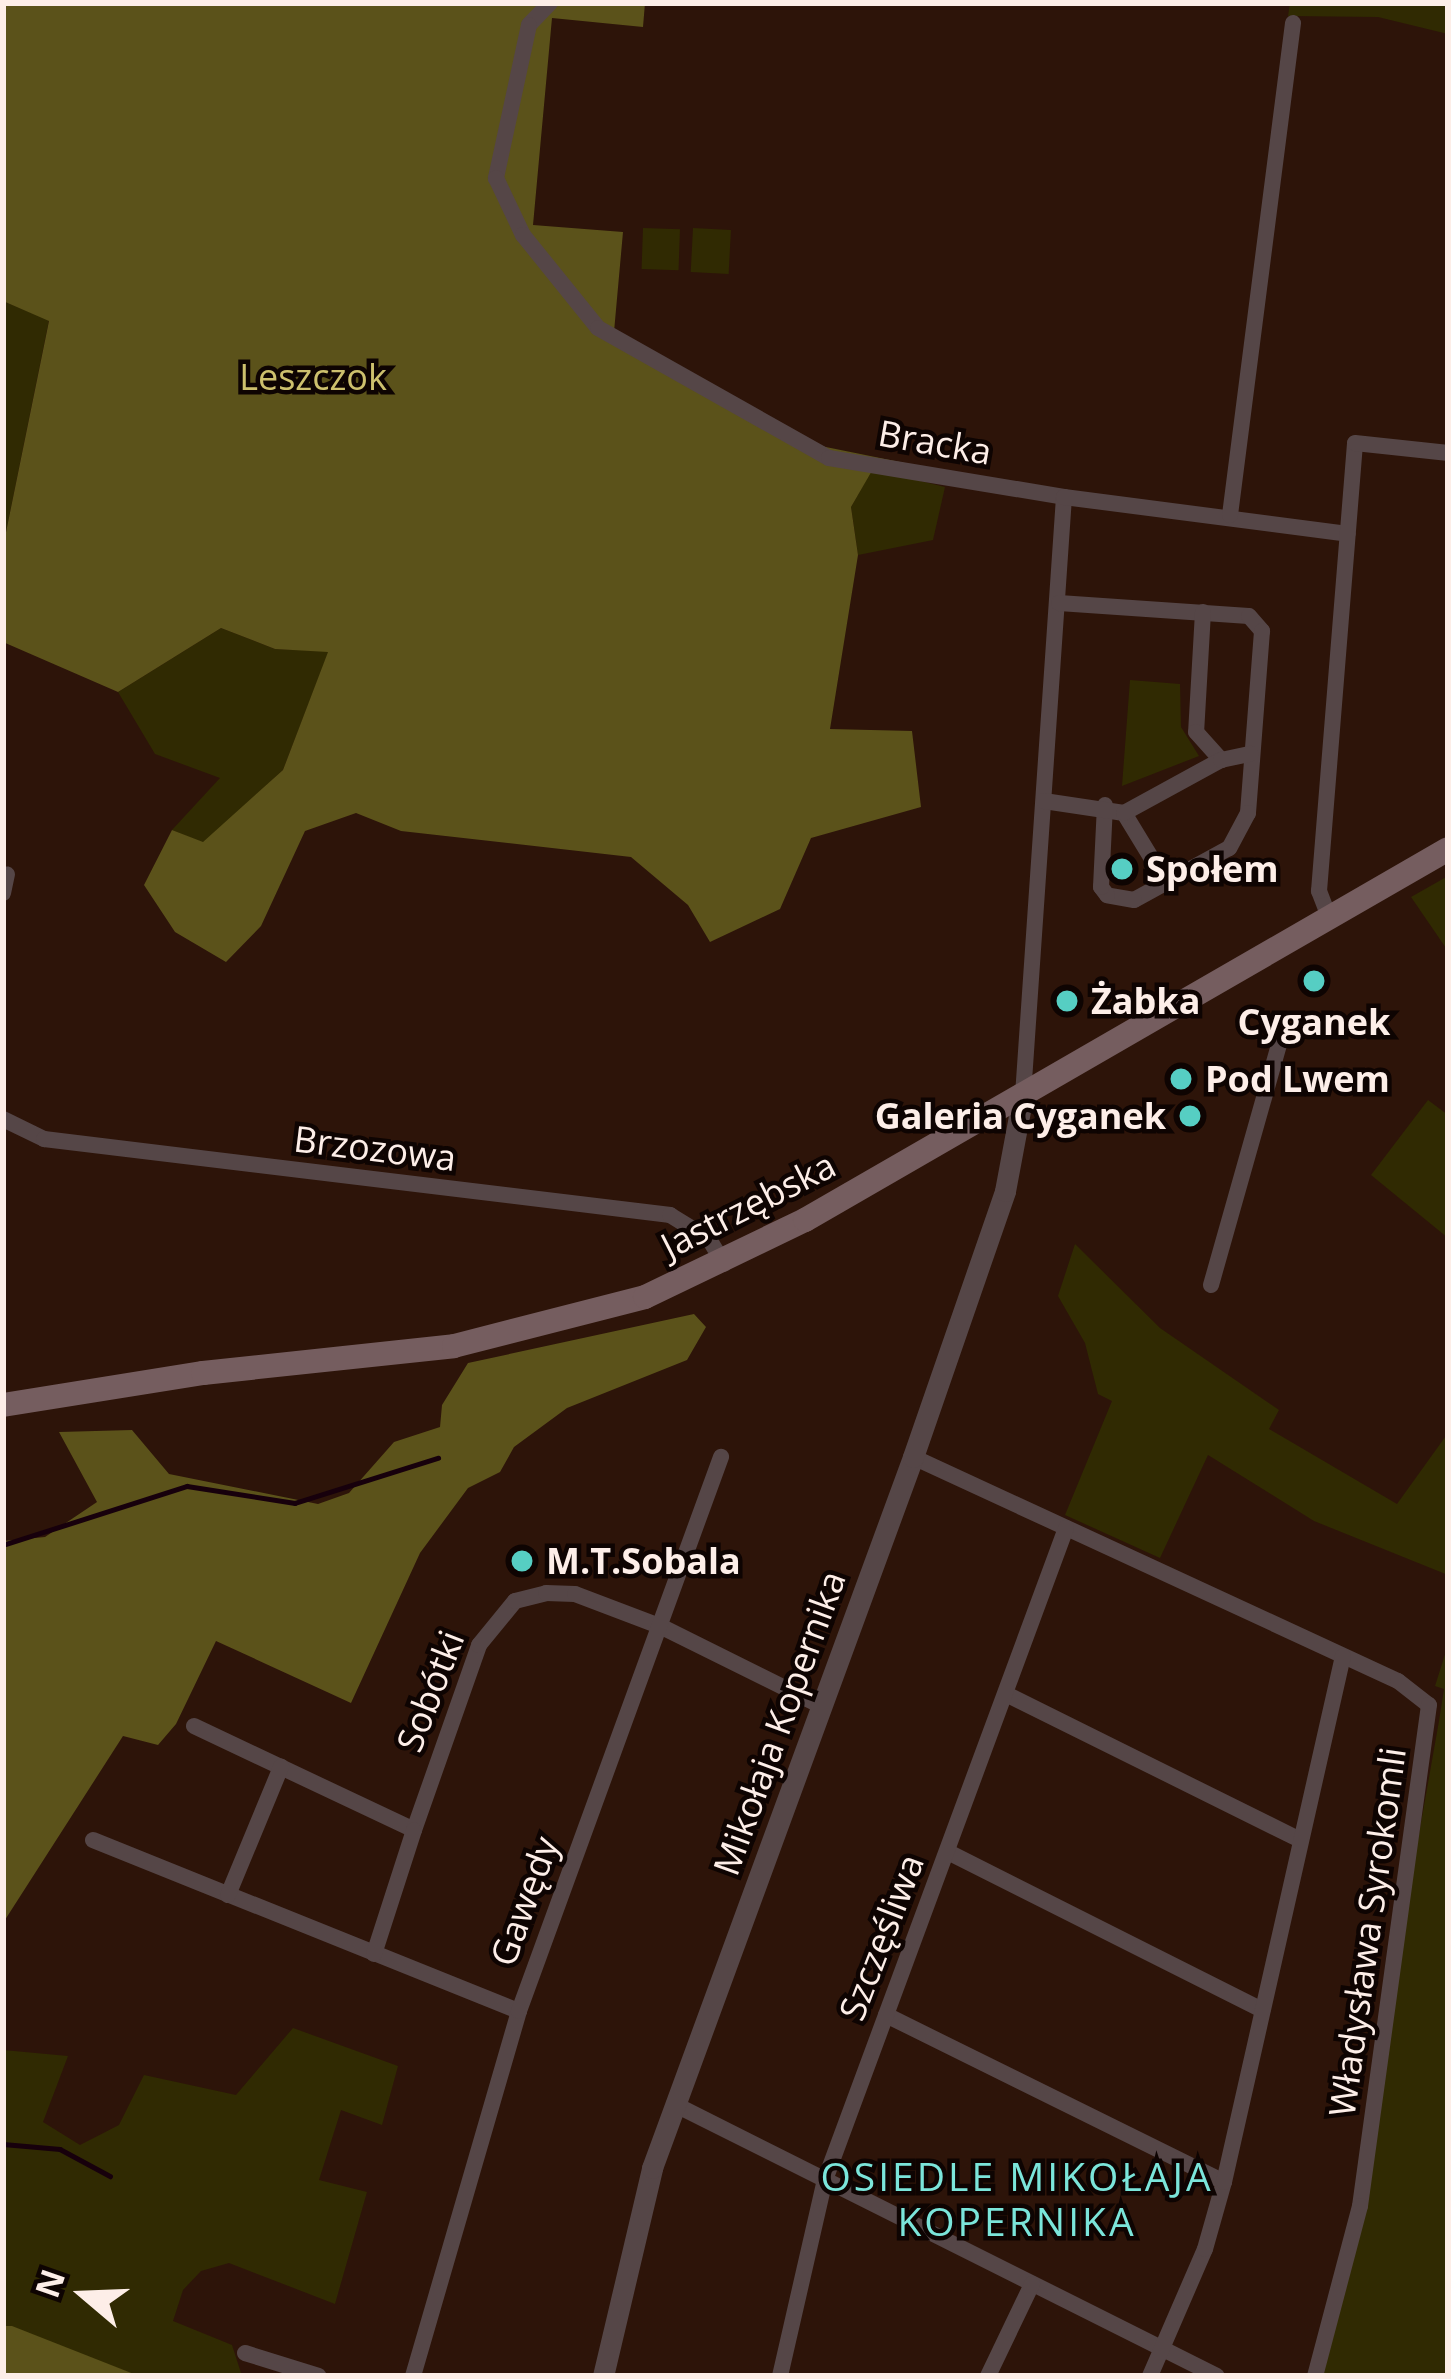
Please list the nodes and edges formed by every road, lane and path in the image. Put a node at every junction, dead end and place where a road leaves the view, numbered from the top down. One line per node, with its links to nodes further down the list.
1 (550, 3): 4 (street, Bracka)
2 (1293, 23): 5 (street)
3 (1448, 454): 6 (street)
4 (1064, 497): 5 (street, Bracka); 7 (street)
5 (1231, 514): 6 (street, Bracka)
6 (1348, 533): 18 (street)
7 (1059, 603): 8 (street); 11 (street)
8 (1203, 612): 9 (street); 10 (street)
9 (1250, 754): 10 (street); 16 (street)
10 (1221, 760): 13 (street)
11 (1044, 801): 12 (street); 20 (street)
12 (1105, 805): 13 (street); 16 (street)
13 (1124, 813): 16 (street)
14 (1448, 848): 18 (main road, Jastrzębska)
15 (7, 874): 17 (street)
16 (1166, 882)
17 (3, 893)
18 (1329, 917): 20 (main road, Jastrzębska)
19 (1282, 1034): 23 (street)
20 (1023, 1095): 22 (main road, Jastrzębska); 26 (street, Mikołaja Kopernika)
21 (3, 1119): 22 (street, Brzozowa)
22 (724, 1264): 24 (main road, Jastrzębska)
23 (1211, 1285)
24 (3, 1405)
25 (721, 1456): 28 (street, Gawędy)
26 (913, 1457): 27 (street, Władysława Syrokomli); 31 (street, Mikołaja Kopernika)
27 (1066, 1528): 29 (street, Władysława Syrokomli); 30 (street, Szczęśliwa)
28 (662, 1627): 31 (street, Sobótki); 34 (street, Sobótki); 41 (street, Gawędy)
29 (1343, 1656): 35 (street); 56 (street, Władysława Syrokomli)
30 (1006, 1694): 35 (street); 37 (street, Szczęśliwa)
31 (820, 1706): 43 (street, Mikołaja Kopernika)
32 (194, 1726): 33 (street)
33 (281, 1767): 34 (street); 38 (street)
34 (414, 1830): 39 (street, Sobótki)
35 (1298, 1839): 40 (street)
36 (93, 1840): 38 (street)
37 (948, 1852): 40 (street); 42 (street, Szczęśliwa)
38 (228, 1894): 39 (street)
39 (374, 1954): 41 (street)
40 (1262, 2010): 45 (street)
41 (519, 2011): 50 (street, Gawędy)
42 (886, 2015): 44 (street, Szczęśliwa); 45 (street)
43 (674, 2104): 44 (street); 51 (street, Mikołaja Kopernika)
44 (825, 2180): 46 (street); 52 (street, Szczęśliwa)
45 (1224, 2182): 47 (street)
46 (1032, 2284): 47 (street); 53 (street)
47 (1162, 2349): 54 (street); 55 (street)
48 (245, 2353): 49 (street)
49 (319, 2376)
50 (413, 2376)
51 (603, 2376)
52 (780, 2376)
53 (988, 2376)
54 (1150, 2376)
55 (1216, 2376)
56 (1316, 2376)

